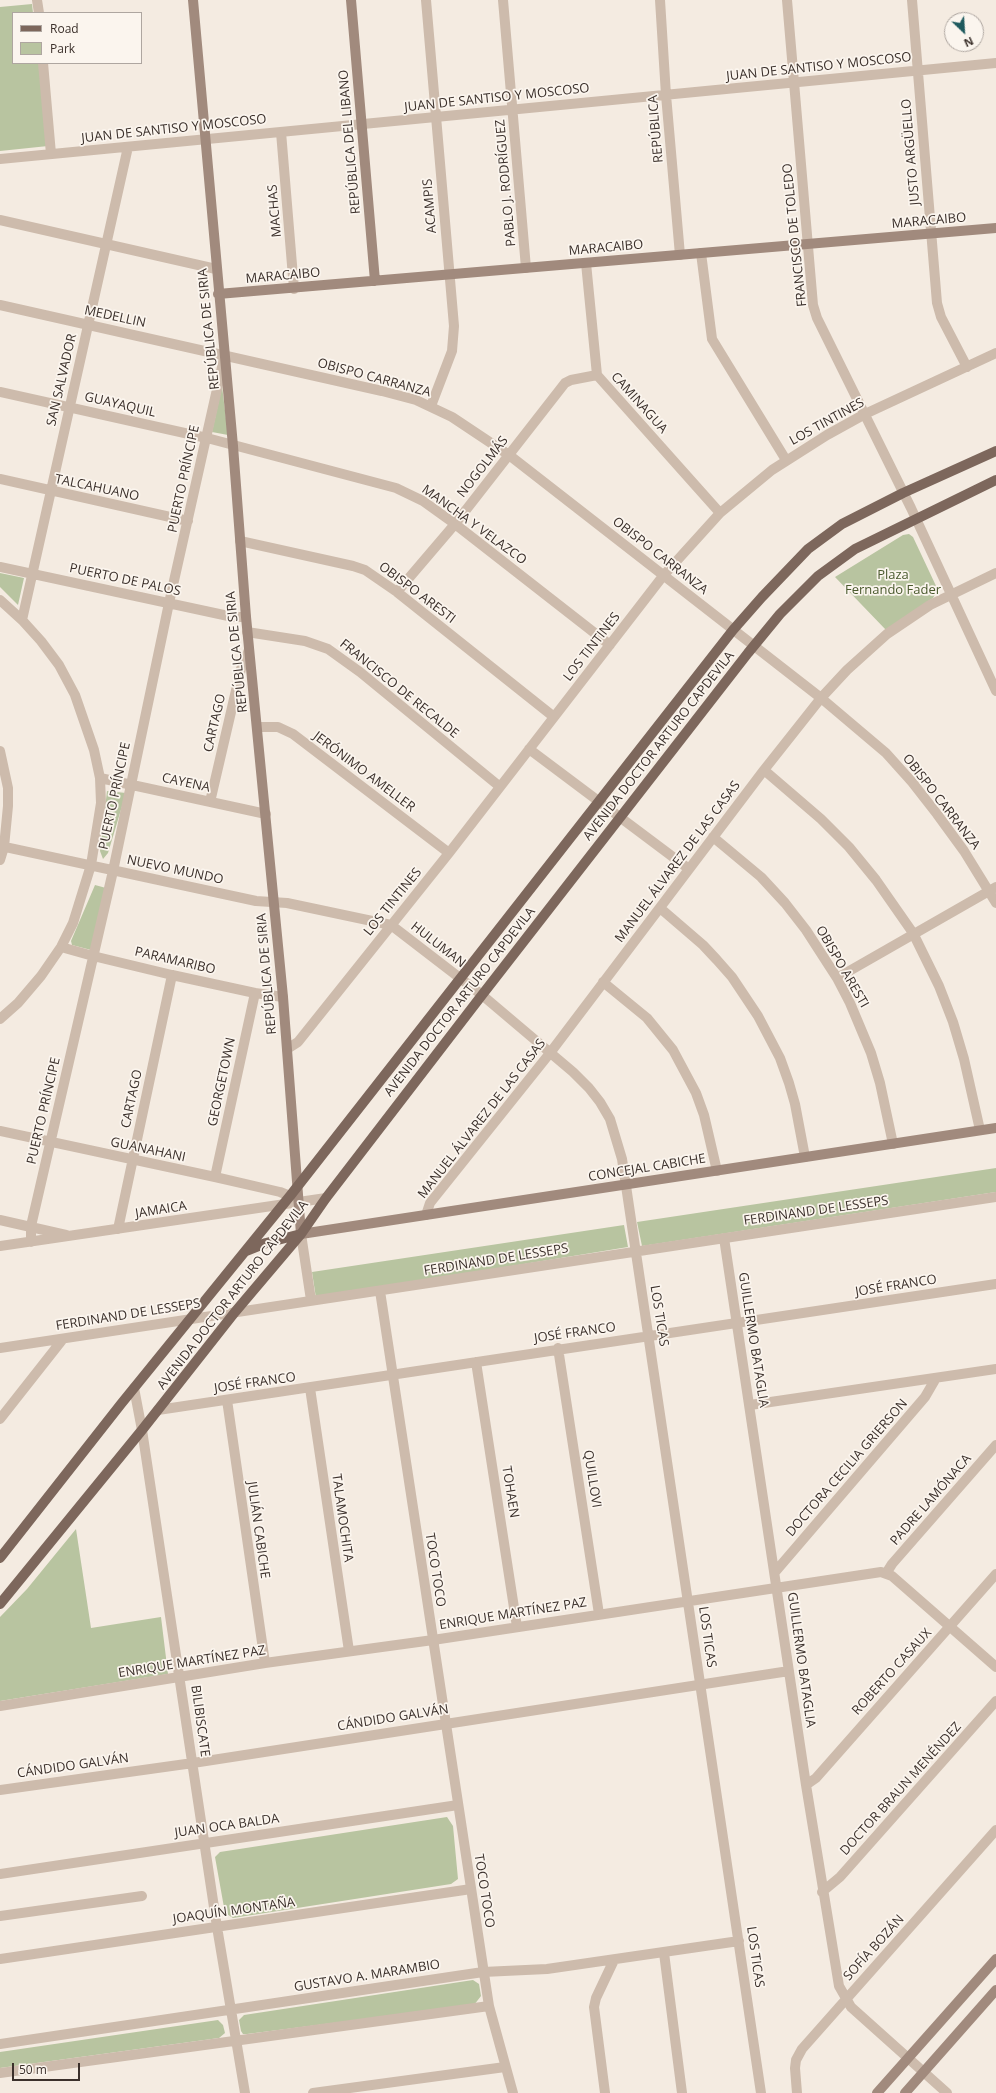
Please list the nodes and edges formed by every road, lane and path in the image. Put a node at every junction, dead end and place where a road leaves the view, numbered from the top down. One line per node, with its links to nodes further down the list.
1 (37, 0): 9 (street)
2 (193, 0): 19 (main road, REPÚBLICA DE SIRIA)
3 (351, 0): 17 (main road, REPÚBLICA DEL LIBANO)
4 (426, 0): 16 (street, ACAMPIS)
5 (503, 0): 15 (street, PABLO J. RODRÍGUEZ)
6 (660, 0): 14 (street, REPÚBLICA)
7 (787, 0): 13 (street, FRANCISCO DE TOLEDO)
8 (912, 0): 12 (street, JUSTO ARGÜELLO)
9 (38, 12)
10 (996, 63): 12 (street, JUAN DE SANTISO Y MOSCOSO)
11 (43, 64): 21 (street)
12 (918, 70): 13 (street, JUAN DE SANTISO Y MOSCOSO); 25 (street, JUSTO ARGÜELLO)
13 (794, 83): 14 (street, JUAN DE SANTISO Y MOSCOSO); 27 (street, FRANCISCO DE TOLEDO)
14 (666, 95): 15 (street, JUAN DE SANTISO Y MOSCOSO); 29 (street, REPÚBLICA)
15 (512, 110): 16 (street, JUAN DE SANTISO Y MOSCOSO); 31 (street, PABLO J. RODRÍGUEZ)
16 (436, 117): 17 (street, JUAN DE SANTISO Y MOSCOSO); 33 (street, ACAMPIS)
17 (361, 124): 18 (street, JUAN DE SANTISO Y MOSCOSO); 34 (main road, REPÚBLICA DEL LIBANO)
18 (281, 132): 19 (street, JUAN DE SANTISO Y MOSCOSO); 35 (street, MACHAS)
19 (205, 139): 20 (street, JUAN DE SANTISO Y MOSCOSO); 32 (main road, REPÚBLICA DE SIRIA)
20 (128, 147): 21 (street, JUAN DE SANTISO Y MOSCOSO); 26 (street, SAN SALVADOR)
21 (51, 154): 22 (street, JUAN DE SANTISO Y MOSCOSO)
22 (0, 159)
23 (0, 220): 26 (street)
24 (996, 228): 25 (main road, MARACAIBO)
25 (931, 233): 27 (main road, MARACAIBO); 41 (street, JUSTO ARGÜELLO)
26 (106, 243): 32 (street); 38 (street, SAN SALVADOR)
27 (808, 244): 28 (main road, MARACAIBO); 46 (street, FRANCISCO DE TOLEDO)
28 (701, 253): 29 (main road, MARACAIBO); 51 (street)
29 (680, 255): 30 (main road, MARACAIBO)
30 (586, 263): 31 (main road, MARACAIBO); 42 (street, CAMINAGUA)
31 (526, 268): 33 (main road, MARACAIBO)
32 (216, 269): 36 (main road, REPÚBLICA DE SIRIA)
33 (449, 275): 34 (main road, MARACAIBO); 44 (street, ACAMPIS)
34 (375, 281): 35 (main road, MARACAIBO)
35 (294, 289): 36 (main road, MARACAIBO)
36 (218, 294): 40 (main road, REPÚBLICA DE SIRIA)
37 (0, 305): 38 (street, MEDELLIN)
38 (88, 325): 40 (street, MEDELLIN); 45 (street, SAN SALVADOR)
39 (996, 352): 41 (street, LOS TINTINES)
40 (225, 354): 44 (street, OBISPO CARRANZA); 47 (street, PUERTO PRÍNCIPE); 48 (main road, REPÚBLICA DE SIRIA)
41 (967, 366): 46 (street, LOS TINTINES)
42 (597, 374): 50 (street, NOGOLMÁS); 56 (street, CAMINAGUA)
43 (0, 392): 45 (street, GUAYAQUIL)
44 (431, 406): 50 (street, OBISPO CARRANZA)
45 (70, 407): 47 (street, GUAYAQUIL); 54 (street, SAN SALVADOR)
46 (865, 414): 51 (street, LOS TINTINES); 55 (street, FRANCISCO DE TOLEDO)
47 (206, 438): 48 (street, GUAYAQUIL); 58 (street, PUERTO PRÍNCIPE)
48 (233, 446): 59 (street, MANCHA Y VELAZCO); 60 (main road, REPÚBLICA DE SIRIA)
49 (996, 451): 55 (main road, AVENIDA DOCTOR ARTURO CAPDEVILA)
50 (509, 455): 59 (street, NOGOLMÁS); 64 (street, OBISPO CARRANZA)
51 (786, 460): 56 (street, LOS TINTINES)
52 (0, 479): 54 (street, TALCAHUANO)
53 (996, 480): 57 (main road, AVENIDA DOCTOR ARTURO CAPDEVILA)
54 (51, 491): 58 (street, TALCAHUANO); 63 (street, SAN SALVADOR)
55 (903, 493): 57 (street, FRANCISCO DE TOLEDO); 71 (main road, AVENIDA DOCTOR ARTURO CAPDEVILA)
56 (720, 513): 64 (street, LOS TINTINES)
57 (915, 518): 66 (street, FRANCISCO DE TOLEDO); 74 (main road, AVENIDA DOCTOR ARTURO CAPDEVILA)
58 (188, 521): 68 (street, PUERTO PRÍNCIPE)
59 (455, 524): 65 (street, NOGOLMÁS); 73 (street, MANCHA Y VELAZCO)
60 (240, 541): 65 (street, OBISPO ARESTI); 69 (main road, REPÚBLICA DE SIRIA)
61 (0, 567): 63 (street, PUERTO DE PALOS)
62 (996, 573): 66 (street, MANUEL ÁLVAREZ DE LAS CASAS)
63 (32, 574): 68 (street, PUERTO DE PALOS); 70 (street, SAN SALVADOR)
64 (663, 576): 71 (street, OBISPO CARRANZA); 73 (street, LOS TINTINES)
65 (398, 592): 78 (street, OBISPO ARESTI)
66 (951, 595): 76 (street, FRANCISCO DE TOLEDO); 77 (street, MANUEL ÁLVAREZ DE LAS CASAS)
67 (0, 600): 70 (street)
68 (169, 603): 69 (street, PUERTO DE PALOS); 84 (street, PUERTO PRÍNCIPE)
69 (246, 617): 72 (main road, REPÚBLICA DE SIRIA)
70 (22, 620): 83 (street)
71 (733, 630): 74 (street, OBISPO CARRANZA); 87 (main road, AVENIDA DOCTOR ARTURO CAPDEVILA)
72 (247, 632): 75 (main road, REPÚBLICA DE SIRIA); 85 (street, FRANCISCO DE RECALDE)
73 (610, 645): 78 (street, LOS TINTINES)
74 (753, 646): 77 (street, OBISPO CARRANZA); 89 (main road, AVENIDA DOCTOR ARTURO CAPDEVILA)
75 (249, 650): 79 (main road, REPÚBLICA DE SIRIA); 86 (street, CARTAGO)
76 (996, 691)
77 (821, 698): 82 (street, MANUEL ÁLVAREZ DE LAS CASAS); 97 (street, OBISPO CARRANZA)
78 (554, 717): 80 (street, LOS TINTINES)
79 (258, 727): 88 (main road, REPÚBLICA DE SIRIA); 92 (street, JERÓNIMO AMELLER)
80 (529, 749): 85 (street, LOS TINTINES); 87 (street)
81 (0, 751): 91 (street)
82 (764, 770): 90 (street, MANUEL ÁLVAREZ DE LAS CASAS); 102 (street)
83 (100, 778): 84 (street, CAYENA); 94 (street)
84 (131, 784): 86 (street, CAYENA); 96 (street, PUERTO PRÍNCIPE)
85 (499, 786): 92 (street, LOS TINTINES)
86 (210, 802): 88 (street, CAYENA)
87 (599, 802): 89 (street); 106 (main road, AVENIDA DOCTOR ARTURO CAPDEVILA)
88 (266, 814): 98 (main road, REPÚBLICA DE SIRIA)
89 (620, 818): 95 (street); 110 (main road, AVENIDA DOCTOR ARTURO CAPDEVILA)
90 (713, 837): 95 (street, MANUEL ÁLVAREZ DE LAS CASAS); 107 (street, OBISPO ARESTI)
91 (2, 846): 93 (street); 94 (street, NUEVO MUNDO)
92 (449, 853): 101 (street, LOS TINTINES)
93 (0, 860)
94 (91, 865): 96 (street, NUEVO MUNDO); 103 (street)
95 (688, 869): 100 (street, MANUEL ÁLVAREZ DE LAS CASAS)
96 (113, 870): 98 (street, NUEVO MUNDO); 104 (street, PUERTO PRÍNCIPE)
97 (993, 888): 99 (street, OBISPO CARRANZA); 102 (street)
98 (275, 903): 101 (street, HULUMAN); 111 (main road, REPÚBLICA DE SIRIA)
99 (996, 903)
100 (660, 908): 108 (street, MANUEL ÁLVAREZ DE LAS CASAS); 120 (street)
101 (391, 925): 106 (street, HULUMAN); 113 (street, LOS TINTINES)
102 (913, 933): 107 (street); 116 (street)
103 (61, 946): 104 (street, PARAMARIBO); 112 (street)
104 (93, 956): 105 (street, PARAMARIBO); 118 (street, PUERTO PRÍNCIPE)
105 (172, 974): 109 (street, PARAMARIBO); 121 (street, CARTAGO)
106 (461, 978): 110 (street, HULUMAN); 125 (main road, AVENIDA DOCTOR ARTURO CAPDEVILA)
107 (836, 978): 119 (street, OBISPO ARESTI)
108 (603, 982): 114 (street, MANUEL ÁLVAREZ DE LAS CASAS); 122 (street)
109 (255, 993): 111 (street, PARAMARIBO); 123 (street, GEORGETOWN)
110 (482, 995): 114 (street, HULUMAN); 127 (main road, AVENIDA DOCTOR ARTURO CAPDEVILA)
111 (283, 996): 113 (main road, REPÚBLICA DE SIRIA)
112 (0, 1020)
113 (286, 1049): 125 (main road, REPÚBLICA DE SIRIA)
114 (550, 1053): 124 (street, HULUMAN); 130 (street, MANUEL ÁLVAREZ DE LAS CASAS)
115 (996, 1128): 116 (main road, CONCEJAL CABICHE)
116 (980, 1130): 119 (main road, CONCEJAL CABICHE)
117 (0, 1131): 118 (street, GUANAHANI)
118 (51, 1143): 121 (street, GUANAHANI); 132 (street, PUERTO PRÍNCIPE)
119 (894, 1144): 120 (main road, CONCEJAL CABICHE)
120 (805, 1157): 122 (main road, CONCEJAL CABICHE)
121 (132, 1160): 123 (street, GUANAHANI); 133 (street, CARTAGO)
122 (717, 1171): 124 (main road, CONCEJAL CABICHE)
123 (215, 1177): 128 (street, GUANAHANI)
124 (626, 1184): 130 (main road, CONCEJAL CABICHE); 139 (street, LOS TICAS)
125 (297, 1187): 128 (main road, AVENIDA DOCTOR ARTURO CAPDEVILA)
126 (996, 1197): 136 (street, FERDINAND DE LESSEPS)
127 (326, 1198): 128 (street); 134 (main road, AVENIDA DOCTOR ARTURO CAPDEVILA)
128 (294, 1199): 129 (main road, AVENIDA DOCTOR ARTURO CAPDEVILA); 134 (main road)
129 (283, 1205): 133 (street, JAMAICA); 140 (main road, AVENIDA DOCTOR ARTURO CAPDEVILA)
130 (426, 1215): 134 (main road, CONCEJAL CABICHE)
131 (0, 1220): 132 (street)
132 (31, 1226): 135 (street); 137 (street, PUERTO PRÍNCIPE)
133 (118, 1229): 135 (street, JAMAICA)
134 (301, 1234): 140 (main road); 143 (street); 144 (main road, AVENIDA DOCTOR ARTURO CAPDEVILA)
135 (73, 1236): 137 (street, JAMAICA)
136 (724, 1238): 139 (street, FERDINAND DE LESSEPS); 146 (street, GUILLERMO BATAGLIA)
137 (31, 1242): 138 (street, JAMAICA)
138 (0, 1246)
139 (635, 1252): 142 (street, FERDINAND DE LESSEPS); 147 (street, LOS TICAS)
140 (243, 1253): 145 (main road, AVENIDA DOCTOR ARTURO CAPDEVILA)
141 (996, 1284): 146 (street, JOSÉ FRANCO)
142 (380, 1292): 143 (street, FERDINAND DE LESSEPS); 153 (street, TOCO TOCO)
143 (311, 1300): 144 (street, FERDINAND DE LESSEPS)
144 (236, 1312): 145 (street, FERDINAND DE LESSEPS); 159 (main road, AVENIDA DOCTOR ARTURO CAPDEVILA)
145 (190, 1319): 148 (street, FERDINAND DE LESSEPS); 155 (main road, AVENIDA DOCTOR ARTURO CAPDEVILA)
146 (737, 1323): 147 (street, JOSÉ FRANCO); 158 (street, GUILLERMO BATAGLIA)
147 (649, 1336): 150 (street, JOSÉ FRANCO); 168 (street, LOS TICAS)
148 (63, 1339): 149 (street, FERDINAND DE LESSEPS); 160 (street)
149 (0, 1348)
150 (558, 1348): 151 (street, JOSÉ FRANCO); 170 (street, QUILLOVI)
151 (476, 1362): 153 (street, JOSÉ FRANCO); 171 (street, TOHAEN)
152 (996, 1369): 154 (street)
153 (393, 1375): 156 (street, JOSÉ FRANCO); 173 (street, TOCO TOCO)
154 (936, 1378): 158 (street); 164 (street, DOCTORA CECILIA GRIERSON)
155 (134, 1388): 161 (street, BILIBISCATE); 163 (main road, AVENIDA DOCTOR ARTURO CAPDEVILA)
156 (310, 1388): 157 (street, JOSÉ FRANCO); 174 (street, TALAMOCHITA)
157 (227, 1400): 159 (street, JOSÉ FRANCO); 175 (street, JULIÁN CABICHE)
158 (750, 1405): 164 (street, GUILLERMO BATAGLIA)
159 (158, 1410): 161 (main road, AVENIDA DOCTOR ARTURO CAPDEVILA)
160 (0, 1419)
161 (142, 1430): 169 (main road, AVENIDA DOCTOR ARTURO CAPDEVILA); 178 (street, BILIBISCATE)
162 (996, 1445): 165 (street, PADRE LAMÓNACA)
163 (0, 1557)
164 (775, 1572): 167 (street, GUILLERMO BATAGLIA)
165 (887, 1572): 167 (street, ENRIQUE MARTÍNEZ PAZ); 172 (street)
166 (996, 1574): 172 (street, ROBERTO CASAUX)
167 (777, 1587): 168 (street, ENRIQUE MARTÍNEZ PAZ); 177 (street, GUILLERMO BATAGLIA)
168 (689, 1601): 170 (street, ENRIQUE MARTÍNEZ PAZ); 179 (street, LOS TICAS)
169 (0, 1604)
170 (599, 1614): 171 (street, ENRIQUE MARTÍNEZ PAZ)
171 (517, 1627): 173 (street, ENRIQUE MARTÍNEZ PAZ)
172 (950, 1627): 176 (street); 184 (street, ROBERTO CASAUX)
173 (433, 1640): 174 (street, ENRIQUE MARTÍNEZ PAZ); 182 (street, TOCO TOCO)
174 (349, 1651): 175 (street, ENRIQUE MARTÍNEZ PAZ)
175 (265, 1663): 178 (street, ENRIQUE MARTÍNEZ PAZ)
176 (996, 1667)
177 (789, 1670): 179 (street, CÁNDIDO GALVÁN); 184 (street, GUILLERMO BATAGLIA)
178 (181, 1677): 181 (street, ENRIQUE MARTÍNEZ PAZ); 183 (street, BILIBISCATE)
179 (701, 1684): 182 (street, CÁNDIDO GALVÁN); 195 (street, LOS TICAS)
180 (996, 1701): 191 (street, DOCTOR BRAUN MENÉNDEZ)
181 (0, 1706)
182 (446, 1723): 183 (street, CÁNDIDO GALVÁN); 186 (street, TOCO TOCO)
183 (193, 1763): 185 (street, CÁNDIDO GALVÁN); 188 (street, BILIBISCATE)
184 (806, 1785): 191 (street, GUILLERMO BATAGLIA)
185 (0, 1790)
186 (458, 1805): 188 (street, JUAN OCA BALDA); 190 (street, TOCO TOCO)
187 (996, 1830): 202 (street, SOFÍA BOZÁN)
188 (204, 1843): 189 (street, JUAN OCA BALDA); 194 (street, BILIBISCATE)
189 (0, 1874)
190 (471, 1889): 194 (street, JOAQUÍN MONTAÑA); 200 (street, TOCO TOCO)
191 (822, 1892): 202 (street, GUILLERMO BATAGLIA)
192 (142, 1896): 193 (street)
193 (0, 1916)
194 (217, 1927): 197 (street, JOAQUÍN MONTAÑA); 204 (street, BILIBISCATE)
195 (739, 1941): 196 (street, GUSTAVO A. MARAMBIO); 216 (street, LOS TICAS)
196 (664, 1952): 199 (street, GUSTAVO A. MARAMBIO); 215 (street)
197 (0, 1959)
198 (996, 1959): 207 (main road)
199 (614, 1960): 200 (street, GUSTAVO A. MARAMBIO); 214 (street)
200 (483, 1972): 203 (street, TOCO TOCO); 204 (street, GUSTAVO A. MARAMBIO)
201 (996, 1990): 209 (main road)
202 (845, 2000): 207 (street, GUILLERMO BATAGLIA); 217 (street, SOFÍA BOZÁN)
203 (489, 2006): 205 (street); 208 (street, TOCO TOCO)
204 (232, 2010): 205 (street, BILIBISCATE); 206 (street, GUSTAVO A. MARAMBIO)
205 (236, 2041): 210 (street); 211 (street, BILIBISCATE)
206 (0, 2044)
207 (908, 2058): 209 (street, GUILLERMO BATAGLIA); 218 (main road)
208 (505, 2068): 212 (street); 213 (street, TOCO TOCO)
209 (924, 2072): 219 (main road); 220 (street, GUILLERMO BATAGLIA)
210 (0, 2073)
211 (245, 2093)
212 (313, 2093)
213 (513, 2093)
214 (605, 2093)
215 (682, 2093)
216 (761, 2093)
217 (797, 2093)
218 (877, 2093)
219 (905, 2093)
220 (947, 2093)

